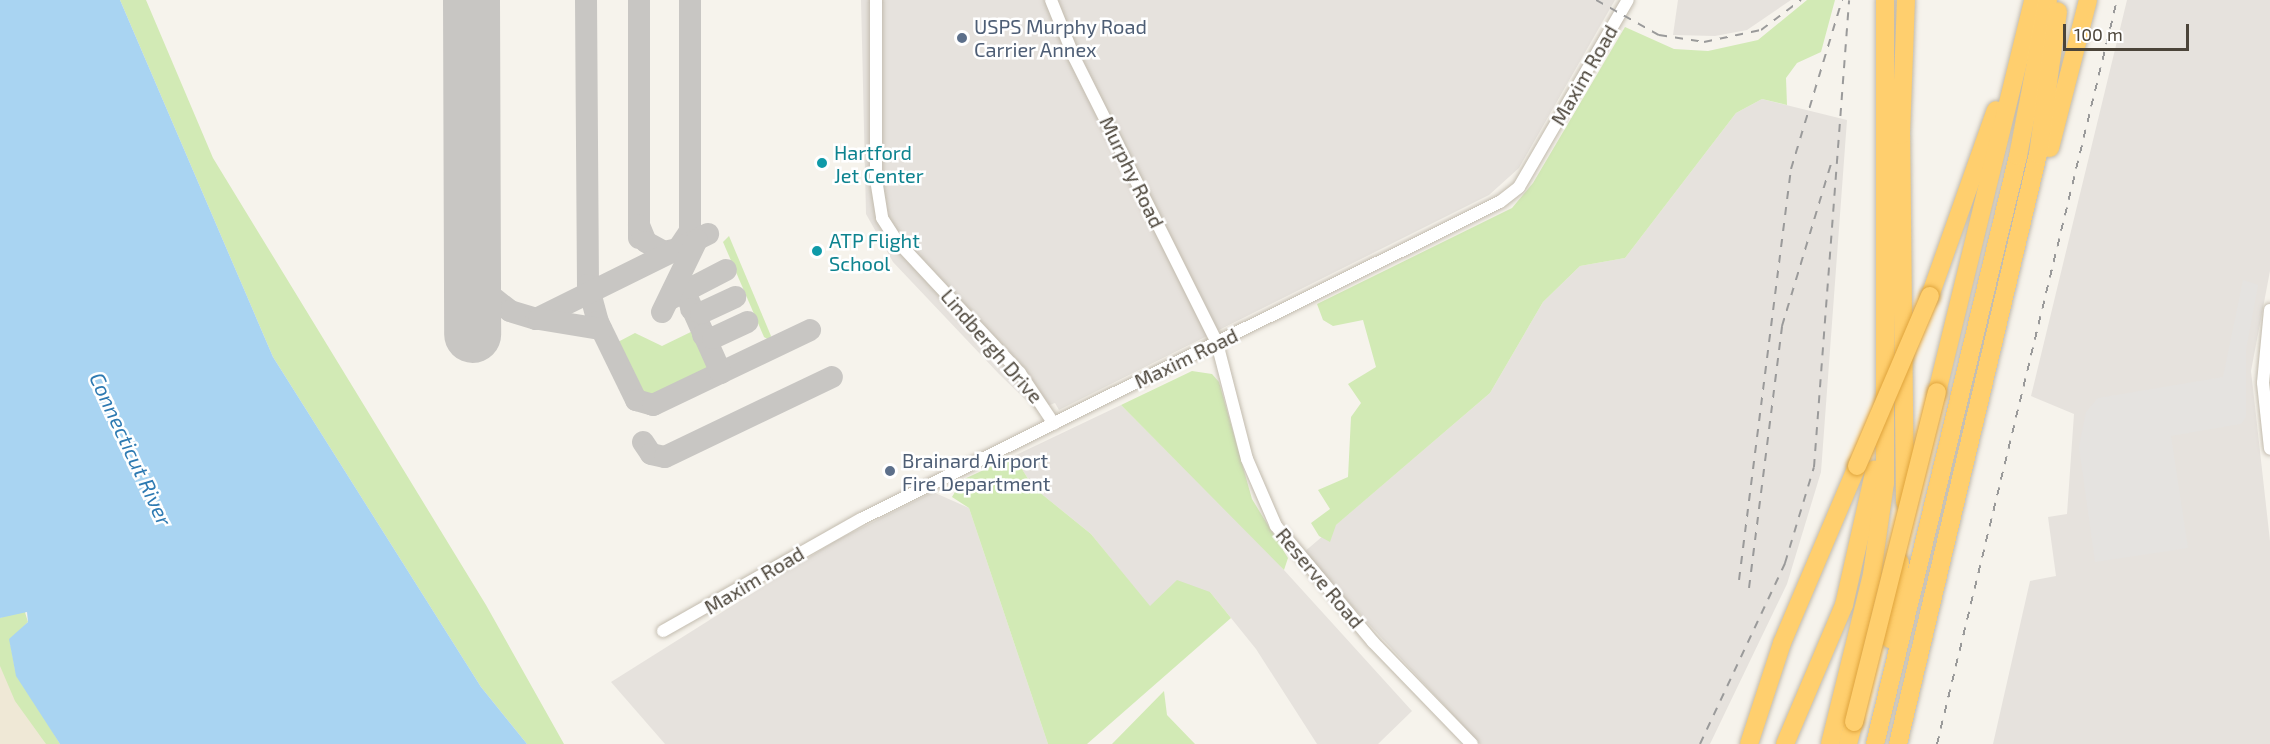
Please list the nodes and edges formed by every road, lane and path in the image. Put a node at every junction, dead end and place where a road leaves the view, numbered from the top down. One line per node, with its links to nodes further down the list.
1 (876, 0): 15 (street, Lindbergh Drive)
2 (1052, 0): 14 (street, Murphy Road)
3 (1628, 0): 14 (street, Maxim Road)
4 (1886, 0): 11 (highway)
5 (1906, 0): 23 (highway)
6 (2021, 0): 19 (highway, bridge)
7 (2032, 0): 22 (highway, bridge)
8 (2049, 0): 24 (highway)
9 (2059, 0): 13 (highway)
10 (2088, 0): 13 (highway)
11 (1885, 300): 20 (highway); 21 (highway)
12 (2270, 310): 16 (street)
13 (1999, 319): 25 (highway)
14 (1217, 343): 15 (street, Maxim Road); 18 (street, Reserve Road)
15 (1054, 424): 17 (street, Maxim Road)
16 (2270, 449)
17 (663, 631)
18 (1472, 744)
19 (1749, 744)
20 (1785, 744)
21 (1830, 744)
22 (1848, 744)
23 (1868, 744)
24 (1875, 744)
25 (1898, 744)

